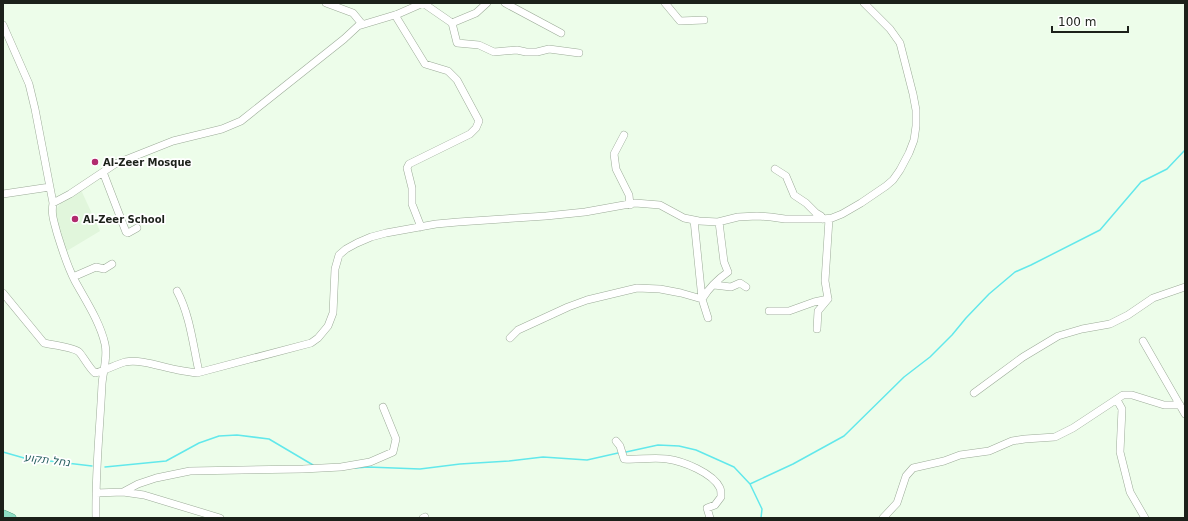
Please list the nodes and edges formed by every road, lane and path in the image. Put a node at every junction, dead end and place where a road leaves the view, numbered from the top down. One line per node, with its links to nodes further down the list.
1 (326, 3): 10 (street)
2 (423, 3): 7 (street); 9 (street)
3 (487, 3): 9 (street)
4 (505, 3): 12 (street)
5 (665, 3): 8 (street)
6 (864, 3): 22 (street)
7 (394, 15): 10 (street); 25 (street)
8 (704, 20)
9 (452, 23): 14 (street)
10 (362, 24): 17 (street)
11 (3, 25): 13 (street)
12 (561, 33)
13 (6, 37): 18 (street)
14 (579, 53)
15 (624, 135): 21 (street)
16 (775, 169): 22 (street)
17 (103, 172): 20 (street); 26 (street)
18 (50, 187): 19 (street); 20 (street)
19 (3, 194)
20 (53, 203): 28 (street)
21 (630, 204): 23 (street); 25 (street)
22 (826, 219): 24 (street); 35 (street)
23 (694, 220): 24 (street); 34 (street)
24 (719, 222): 29 (street)
25 (421, 227): 42 (street)
26 (137, 228)
27 (112, 264): 28 (street)
28 (74, 277): 41 (street)
29 (714, 285): 30 (street); 34 (street)
30 (746, 287)
31 (1185, 287): 43 (street)
32 (177, 291): 42 (street)
33 (3, 293): 41 (street)
34 (702, 299): 37 (street); 39 (street)
35 (828, 299): 36 (street); 38 (street)
36 (769, 311)
37 (708, 318)
38 (817, 329)
39 (510, 338)
40 (1143, 341): 45 (street)
41 (103, 371): 42 (street); 50 (street)
42 (199, 372)
43 (974, 393)
44 (1117, 400): 45 (street); 56 (street); 57 (street)
45 (1180, 405): 47 (street)
46 (383, 407): 49 (street)
47 (1185, 414)
48 (616, 441): 55 (street)
49 (123, 492): 50 (street); 54 (street)
50 (96, 493): 53 (street)
51 (3, 514): 52 (main road)
52 (12, 518)
53 (96, 518)
54 (220, 518)
55 (710, 518)
56 (883, 518)
57 (1145, 518)

